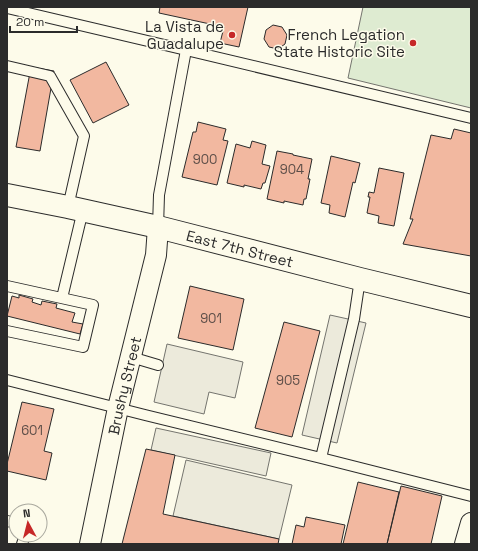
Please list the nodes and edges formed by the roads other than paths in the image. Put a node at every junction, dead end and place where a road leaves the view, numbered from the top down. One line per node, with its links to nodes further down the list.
1 (7, 8): 2 (lane)
2 (186, 50): 4 (lane); 7 (lane)
3 (7, 66): 6 (lane)
4 (471, 118)
5 (7, 195): 6 (main road, East 7th Street)
6 (76, 208): 7 (main road, East 7th Street); 10 (lane)
7 (158, 227): 8 (main road, East 7th Street); 13 (street, Brushy Street)
8 (360, 279): 11 (main road, East 7th Street); 17 (lane)
9 (7, 286): 10 (lane)
10 (62, 298): 12 (lane)
11 (471, 306)
12 (7, 331)
13 (131, 357): 14 (lane); 16 (street, Brushy Street)
14 (158, 365)
15 (7, 380): 16 (lane)
16 (118, 408): 17 (lane); 20 (street, Brushy Street)
17 (321, 458): 18 (lane)
18 (471, 496)
19 (471, 523): 21 (street)
20 (90, 544)
21 (466, 544)

